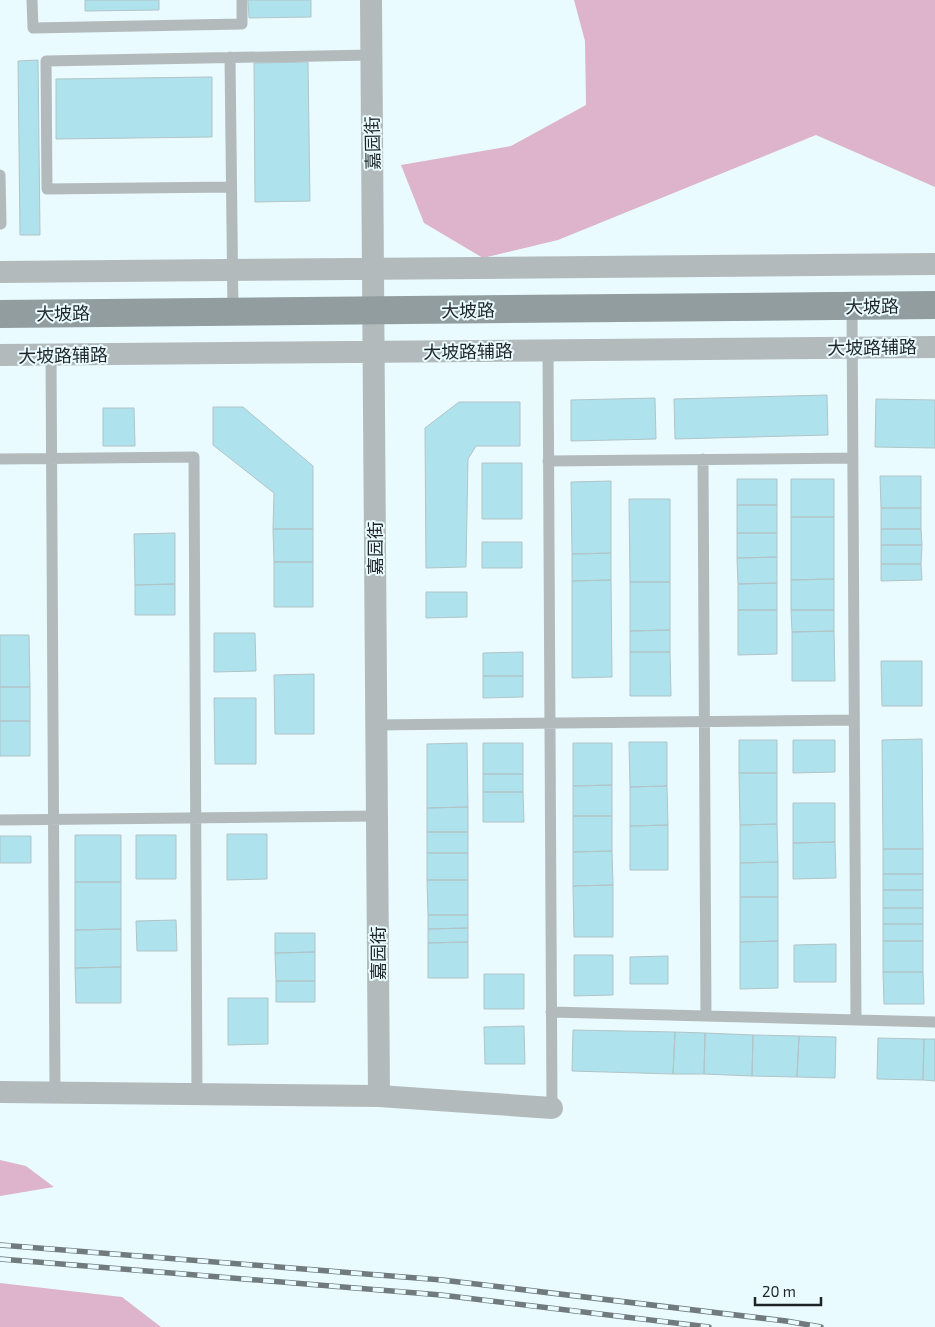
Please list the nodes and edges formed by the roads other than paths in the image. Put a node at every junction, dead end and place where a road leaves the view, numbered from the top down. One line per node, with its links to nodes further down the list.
1 (32, 0): 2 (lane)
2 (242, 0)
3 (371, 0): 4 (street, 嘉园街)
4 (371, 55): 5 (lane); 10 (street, 嘉园街)
5 (230, 57): 7 (lane); 7 (lane)
6 (0, 175): 8 (lane)
7 (231, 186): 11 (lane)
8 (0, 224)
9 (935, 264): 10 (street)
10 (374, 269): 11 (street); 15 (street, 嘉园街)
11 (232, 270): 12 (street); 16 (lane)
12 (0, 272)
13 (935, 305): 14 (main road, 大坡路)
14 (852, 306): 15 (main road, 大坡路); 18 (lane)
15 (374, 310): 16 (main road, 大坡路); 21 (street, 嘉园街)
16 (233, 312): 17 (main road, 大坡路)
17 (0, 314)
18 (852, 347): 19 (street, 大坡路辅路); 20 (street, 大坡路辅路); 25 (lane)
19 (935, 347)
20 (548, 350): 21 (street, 大坡路辅路); 28 (lane)
21 (374, 352): 23 (street, 大坡路辅路); 32 (street, 嘉园街)
22 (0, 355): 23 (street, 大坡路辅路)
23 (52, 355): 24 (lane)
24 (52, 458): 26 (lane); 34 (lane); 35 (lane)
25 (852, 458): 27 (lane); 29 (lane)
26 (0, 459)
27 (704, 459): 28 (lane); 30 (lane)
28 (548, 461): 31 (lane)
29 (854, 720): 30 (lane); 39 (lane)
30 (705, 721): 31 (lane); 38 (lane)
31 (550, 723): 32 (lane); 37 (lane)
32 (376, 725): 33 (street, 嘉园街)
33 (377, 816): 34 (lane); 44 (street, 嘉园街)
34 (196, 818): 35 (lane); 43 (lane)
35 (54, 819): 36 (lane); 42 (lane)
36 (0, 820)
37 (551, 1012): 38 (lane); 45 (lane)
38 (706, 1016): 39 (lane)
39 (856, 1020): 40 (lane)
40 (935, 1022)
41 (0, 1092): 42 (street)
42 (55, 1092): 43 (street)
43 (197, 1094): 44 (street)
44 (378, 1096): 45 (street)
45 (552, 1108)

